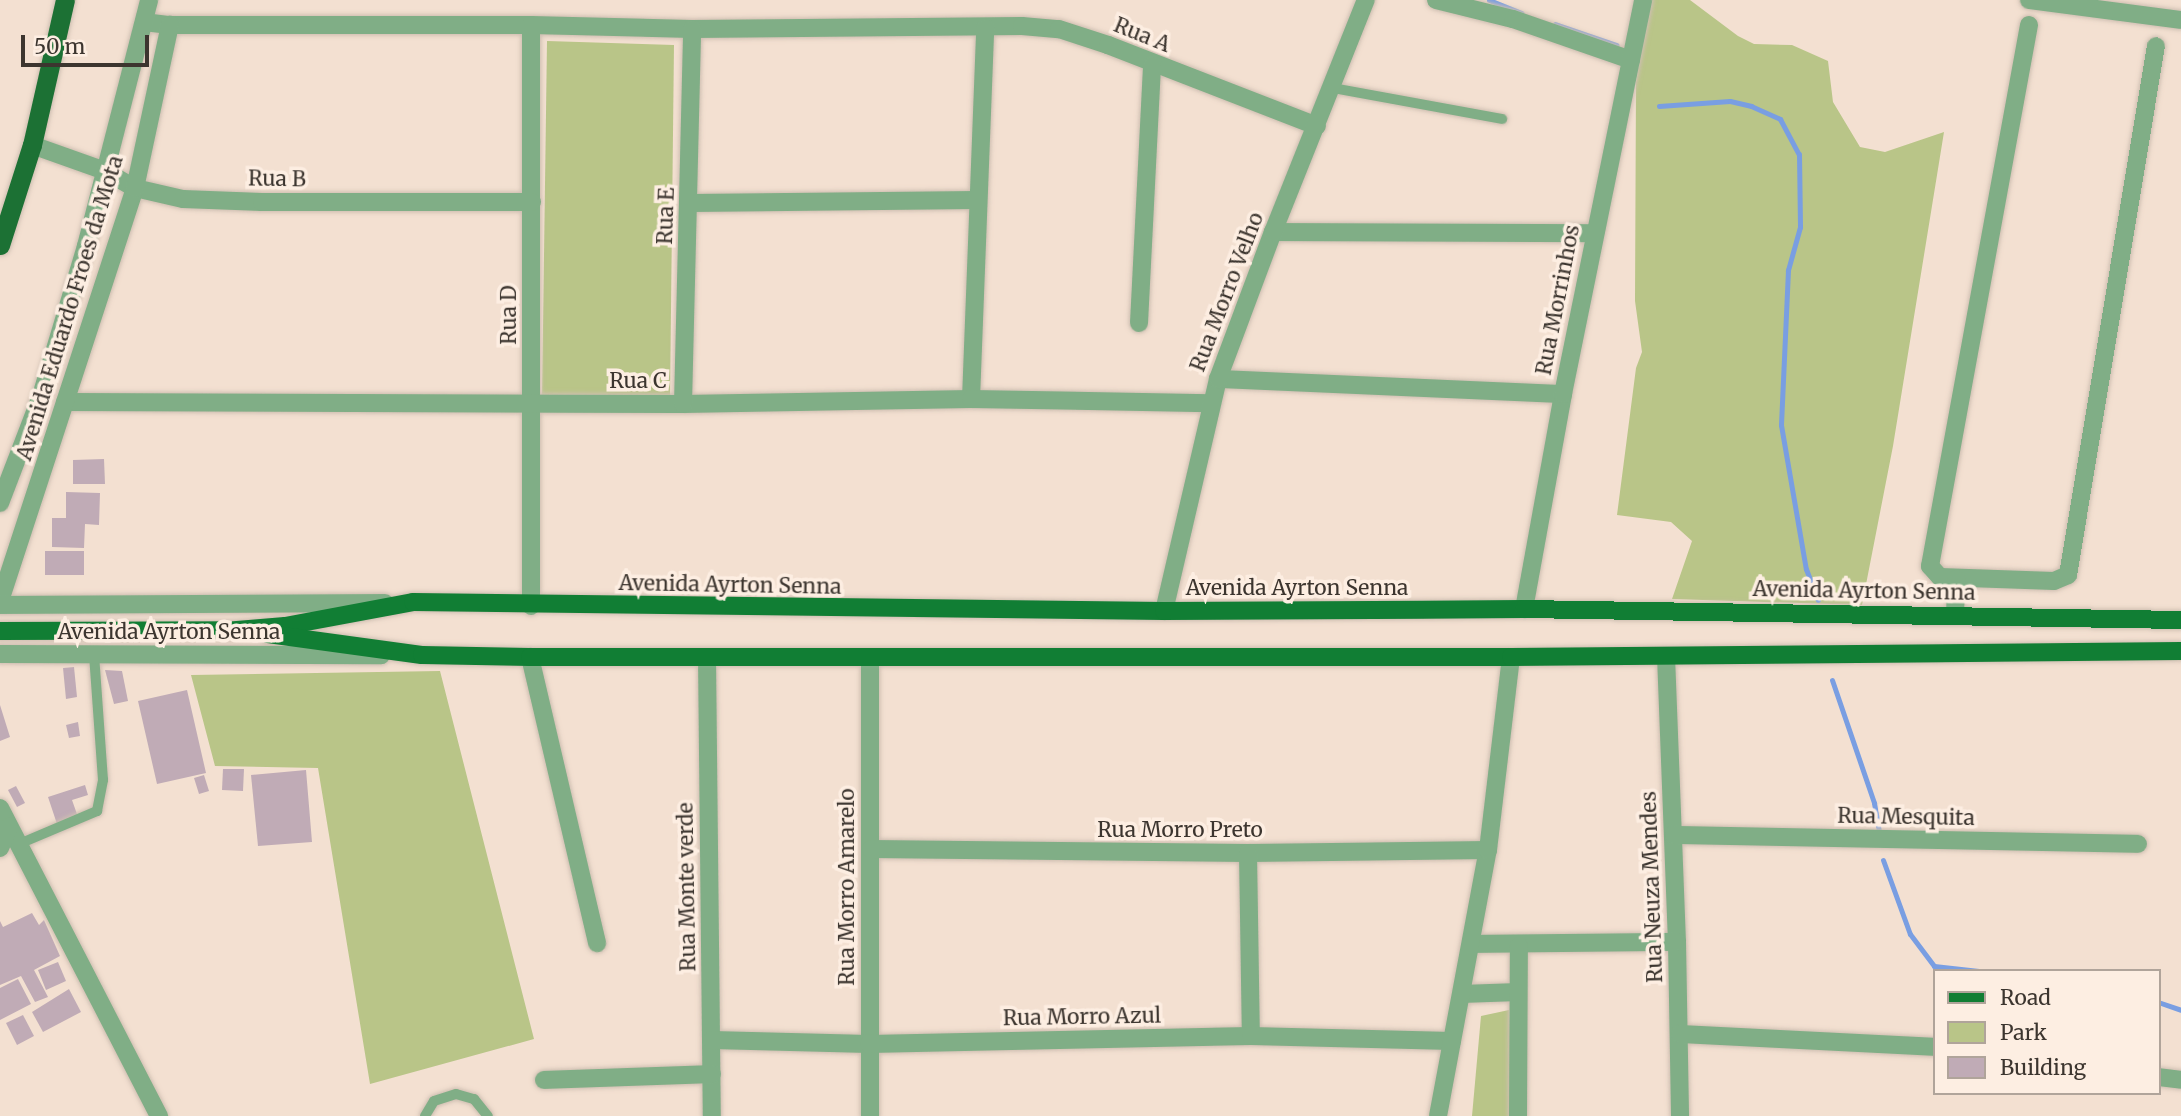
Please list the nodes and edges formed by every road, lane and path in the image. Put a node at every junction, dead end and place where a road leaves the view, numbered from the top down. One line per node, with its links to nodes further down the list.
1 (65, 0): 21 (highway)
2 (149, 0): 9 (street, Avenida Eduardo Froes da Mota)
3 (1366, 0): 18 (street, Rua Morro Velho)
4 (1436, 0): 16 (street)
5 (1643, 0): 16 (street, Rua Morrinhos)
6 (2029, 0): 7 (street)
7 (2047, 1): 8 (street)
8 (2181, 20)
9 (144, 22): 10 (street, Rua A); 22 (street, Avenida Eduardo Froes da Mota)
10 (170, 25): 11 (street, Rua A); 23 (street, Avenida Eduardo Froes da Mota)
11 (531, 25): 14 (street, Rua A); 25 (street, Rua D)
12 (2029, 25): 39 (street)
13 (985, 28): 14 (street, Rua A); 17 (street, Rua A); 24 (street)
14 (692, 29): 26 (street, Rua E)
15 (2156, 46): 39 (street)
16 (1632, 60): 28 (street, Rua Morrinhos)
17 (1152, 65): 20 (street, Rua A); 30 (street)
18 (1333, 88): 19 (lane); 20 (street, Rua Morro Velho)
19 (1502, 119)
20 (1317, 127): 27 (street, Rua Morro Velho)
21 (32, 145): 22 (street, Rua B); 29 (highway)
22 (105, 172): 23 (street, Rua B); 38 (street, Avenida Eduardo Froes da Mota)
23 (135, 188): 25 (street, Rua B); 34 (street, Avenida Eduardo Froes da Mota)
24 (977, 200): 26 (street); 33 (street)
25 (532, 202): 35 (street, Rua D)
26 (690, 203): 37 (street, Rua E)
27 (1273, 232): 28 (street); 31 (street, Rua Morro Velho)
28 (1595, 233): 32 (street, Rua Morrinhos)
29 (0, 245)
30 (1139, 323)
31 (1218, 379): 32 (street); 36 (street, Rua Morro Velho)
32 (1563, 394): 43 (street, Rua Morrinhos)
33 (971, 399): 36 (street, Rua C); 37 (street, Rua C)
34 (65, 402): 35 (street, Rua C); 41 (street, Avenida Eduardo Froes da Mota)
35 (531, 403): 37 (street, Rua C); 42 (street, Rua D)
36 (1210, 403): 44 (street, Rua Morro Velho)
37 (683, 404)
38 (0, 502)
39 (1956, 579): 45 (street)
40 (413, 602): 41 (street, Avenida Ayrton Senna); 42 (main road, Avenida Ayrton Senna); 47 (main road, Avenida Ayrton Senna)
41 (0, 603)
42 (531, 606): 44 (main road, Avenida Ayrton Senna)
43 (1524, 609): 44 (main road, Avenida Ayrton Senna); 45 (main road, Avenida Ayrton Senna)
44 (1164, 611)
45 (1955, 615): 46 (main road, Avenida Ayrton Senna)
46 (2180, 617)
47 (237, 630): 48 (main road); 52 (main road, Avenida Ayrton Senna)
48 (0, 631)
49 (2181, 651): 53 (main road, Avenida Ayrton Senna)
50 (0, 654): 51 (street, Avenida Ayrton Senna)
51 (94, 654): 52 (street, Avenida Ayrton Senna); 61 (lane)
52 (422, 655): 54 (main road, Avenida Ayrton Senna)
53 (1666, 656): 56 (main road, Avenida Ayrton Senna); 60 (street, Rua Neuza Mendes)
54 (530, 657): 55 (main road, Avenida Ayrton Senna); 68 (street)
55 (707, 657): 57 (main road, Avenida Ayrton Senna); 75 (street, Rua Monte verde)
56 (1511, 657): 57 (main road, Avenida Ayrton Senna); 65 (street)
57 (870, 659): 64 (street, Rua Morro Amarelo)
58 (0, 808): 59 (street)
59 (9, 827): 61 (street); 63 (street)
60 (1674, 835): 62 (street, Rua Mesquita); 67 (street, Rua Neuza Mendes)
61 (19, 844): 83 (street)
62 (2137, 844)
63 (0, 848)
64 (871, 849): 66 (street, Rua Morro Preto); 77 (street, Rua Morro Amarelo)
65 (1488, 850): 66 (street, Rua Morro Preto); 69 (street)
66 (1248, 853): 74 (street)
67 (1677, 942): 70 (street); 73 (street, Rua Neuza Mendes)
68 (597, 943)
69 (1473, 944): 70 (street); 72 (street)
70 (1519, 946): 71 (street)
71 (1517, 992): 72 (street); 89 (street)
72 (1463, 994): 76 (street)
73 (1680, 1034): 78 (street); 90 (street, Rua Neuza Mendes)
74 (1251, 1036): 76 (street, Rua Morro Azul); 77 (street, Rua Morro Azul)
75 (712, 1041): 77 (street, Rua Morro Azul); 79 (street, Rua Monte verde)
76 (1452, 1041): 88 (street)
77 (869, 1044): 87 (street, Rua Morro Amarelo)
78 (1932, 1047)
79 (712, 1074): 81 (street); 86 (street, Rua Monte verde)
80 (2160, 1077): 82 (street)
81 (544, 1080)
82 (2181, 1080)
83 (159, 1116)
84 (425, 1116): 85 (lane)
85 (488, 1116)
86 (712, 1116)
87 (870, 1116)
88 (1438, 1116)
89 (1518, 1116)
90 (1680, 1116)

